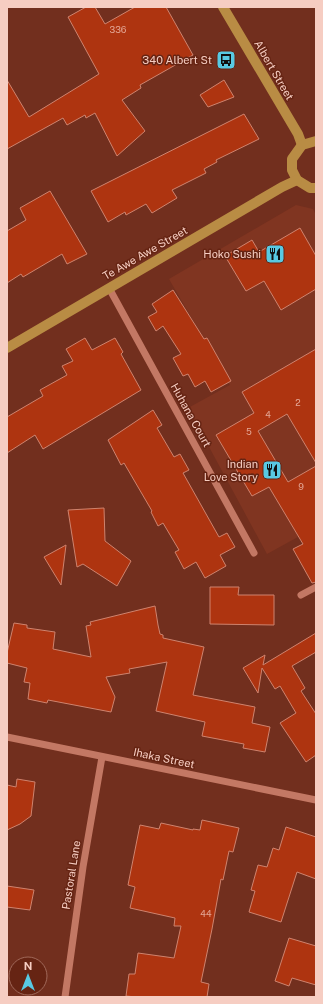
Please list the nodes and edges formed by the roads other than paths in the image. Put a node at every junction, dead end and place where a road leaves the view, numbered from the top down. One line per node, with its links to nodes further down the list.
1 (223, 7): 3 (main road, Albert Street)
2 (316, 141): 3 (main road)
3 (302, 145): 4 (main road)
4 (297, 180): 5 (main road); 6 (main road, Te Awe Awe Street)
5 (316, 188)
6 (109, 288): 7 (main road, Te Awe Awe Street); 8 (street, Huhana Court)
7 (7, 348)
8 (254, 553)
9 (316, 587): 10 (street)
10 (301, 595)
11 (7, 737): 12 (street, Ihaka Street)
12 (102, 756): 13 (street, Ihaka Street); 14 (street, Pastoral Lane)
13 (316, 800)
14 (65, 997)

